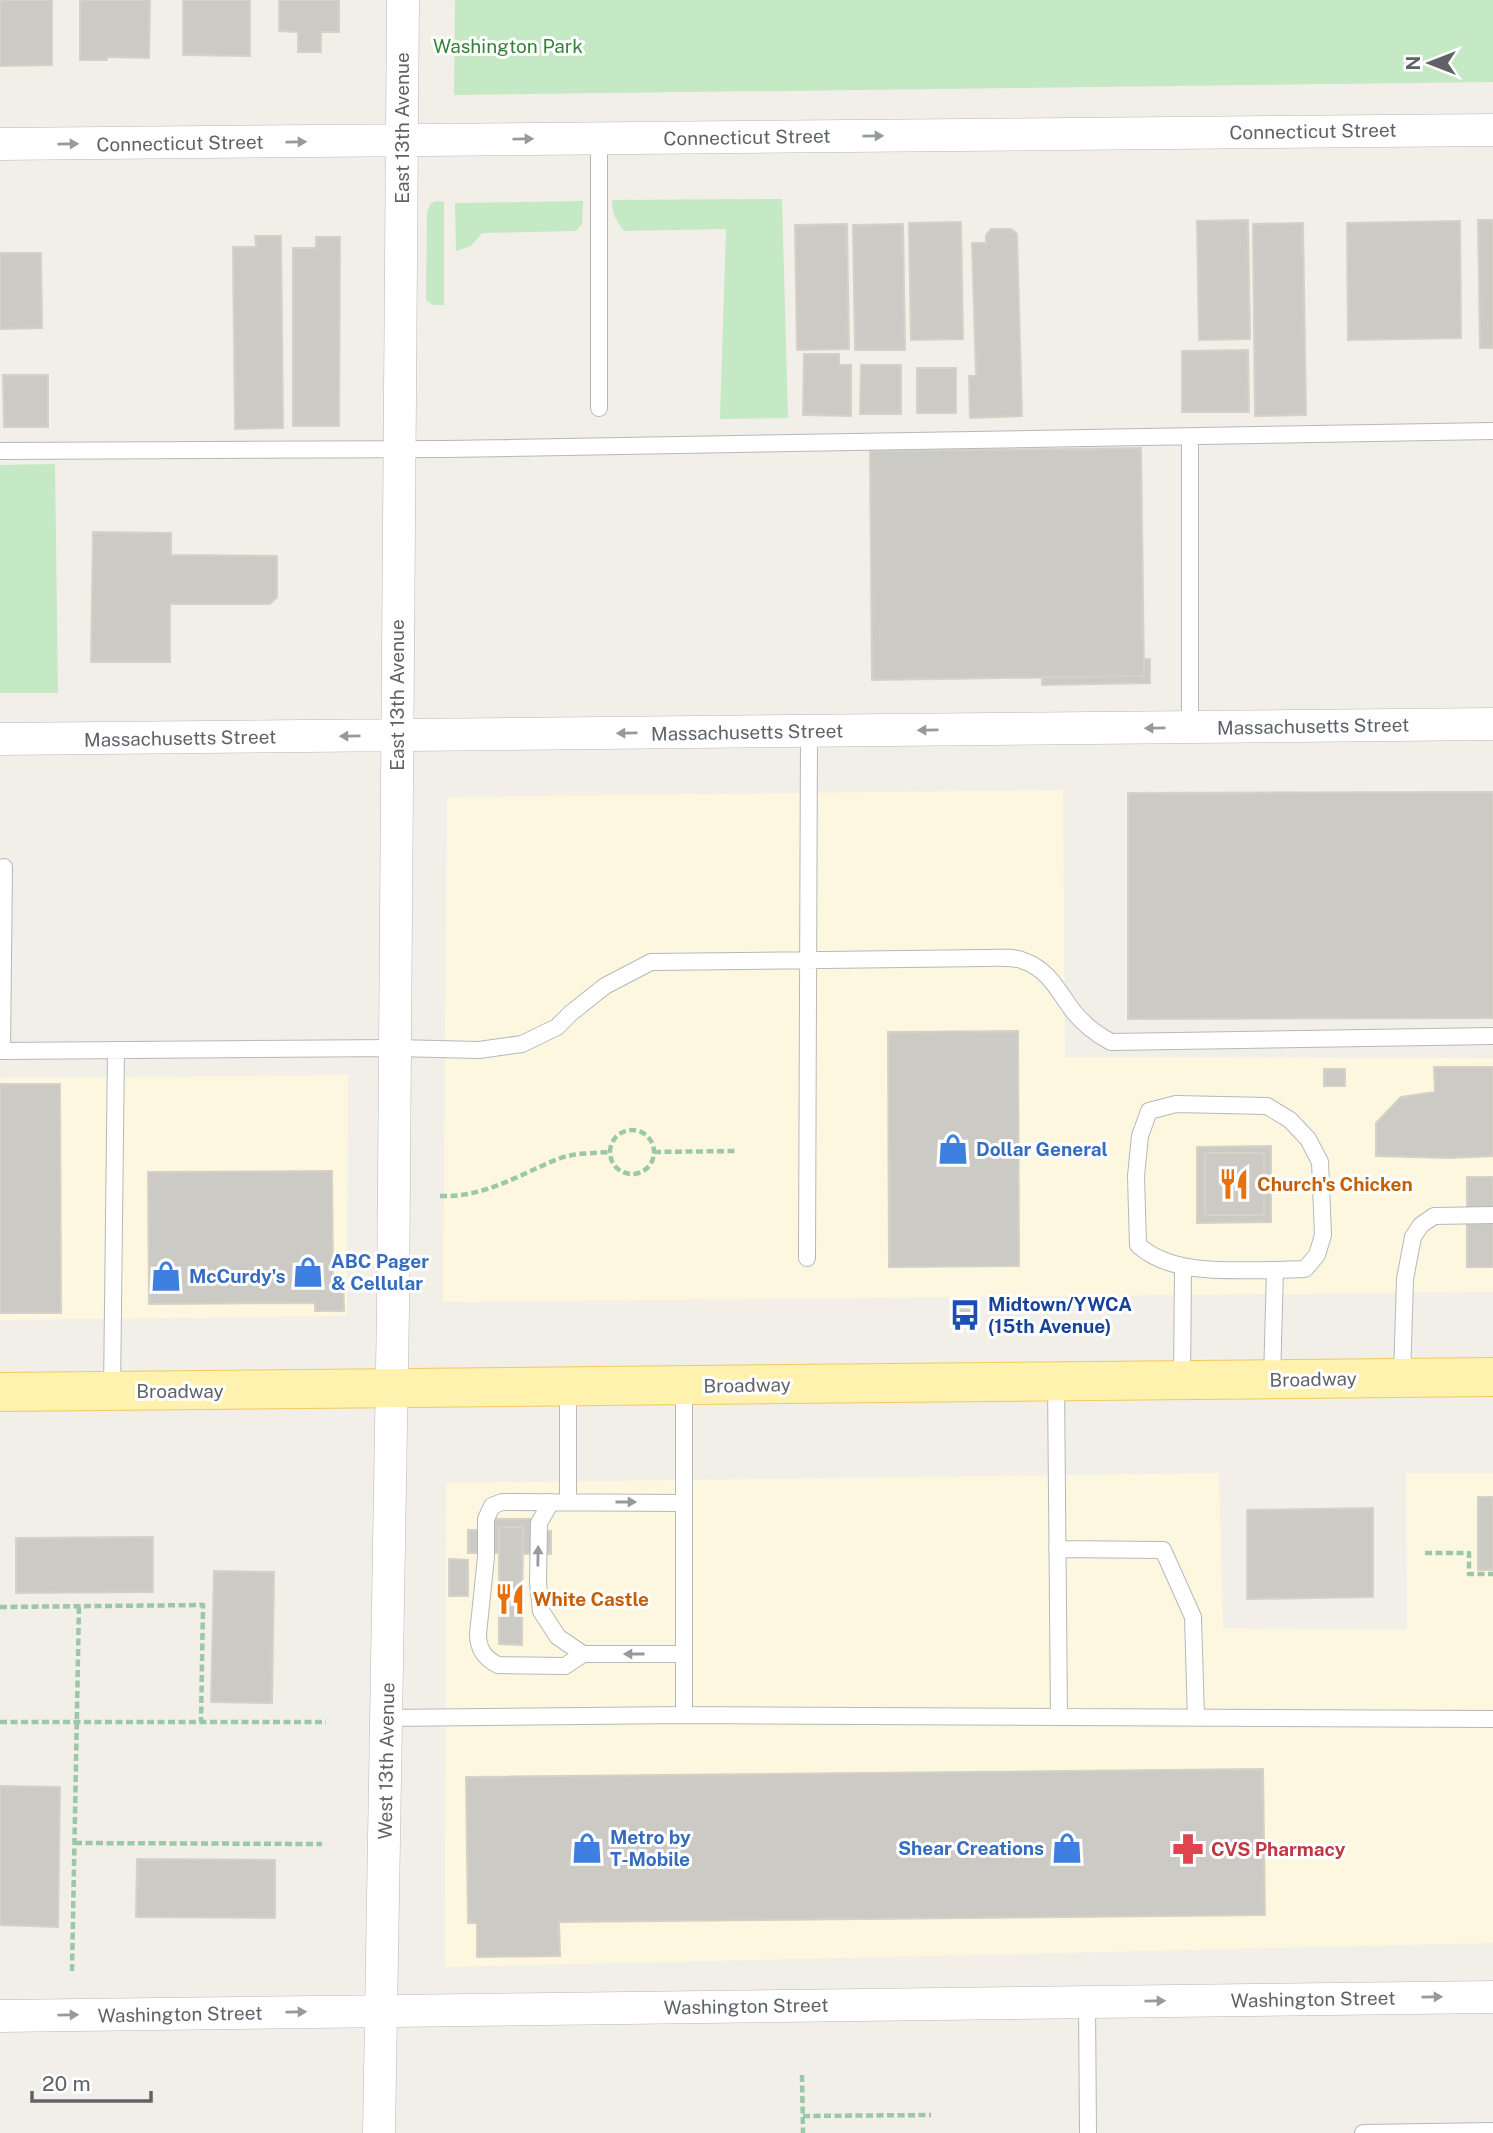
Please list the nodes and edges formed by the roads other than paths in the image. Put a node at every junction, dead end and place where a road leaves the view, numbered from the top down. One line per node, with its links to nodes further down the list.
1 (403, 0): 4 (street, East 13th Avenue)
2 (1493, 130): 3 (street, Connecticut Street, one-way to 2)
3 (599, 139): 4 (street, Connecticut Street, one-way to 3); 6 (lane)
4 (402, 141): 5 (street, Connecticut Street, one-way to 4); 9 (street, East 13th Avenue)
5 (0, 144)
6 (599, 408)
7 (1493, 431): 8 (lane)
8 (1190, 437): 9 (lane); 12 (lane)
9 (399, 449): 10 (lane); 14 (street, East 13th Avenue)
10 (0, 451)
11 (1493, 724): 12 (street, Massachusetts Street)
12 (1190, 727): 13 (street, Massachusetts Street, one-way to 13)
13 (809, 732): 14 (street, Massachusetts Street, one-way to 14); 17 (lane)
14 (397, 736): 15 (street, Massachusetts Street, one-way to 15); 19 (street, East 13th Avenue)
15 (0, 739)
16 (4, 867): 21 (lane)
17 (808, 960): 18 (lane); 19 (lane); 23 (lane)
18 (1493, 1036)
19 (395, 1048): 20 (lane); 33 (street, East 13th Avenue)
20 (116, 1050): 21 (lane); 35 (lane)
21 (1, 1051)
22 (1493, 1215): 27 (lane)
23 (807, 1258)
24 (1183, 1266): 25 (lane); 25 (lane); 29 (lane)
25 (1275, 1270): 28 (lane)
26 (1493, 1377): 27 (main road, Broadway)
27 (1402, 1378): 28 (main road, Broadway)
28 (1272, 1380): 29 (main road, Broadway)
29 (1182, 1381): 30 (main road, Broadway)
30 (1056, 1382): 31 (main road, Broadway); 39 (lane)
31 (684, 1386): 32 (main road, Broadway); 38 (lane)
32 (568, 1387): 33 (main road, Broadway); 37 (lane)
33 (391, 1389): 35 (main road, Broadway); 44 (street, West 13th Avenue)
34 (0, 1392): 35 (main road, Broadway)
35 (112, 1392)
36 (551, 1502): 37 (lane); 40 (lane, one-way to 36); 40 (lane)
37 (568, 1502): 38 (lane, one-way to 38)
38 (684, 1503): 41 (lane)
39 (1057, 1549): 43 (lane); 45 (lane)
40 (583, 1654): 41 (lane, one-way to 40)
41 (684, 1654): 42 (lane)
42 (684, 1715): 43 (lane); 44 (lane)
43 (1059, 1717): 45 (lane)
44 (386, 1718): 49 (street, West 13th Avenue)
45 (1196, 1718): 46 (lane)
46 (1493, 1719)
47 (1493, 1997): 48 (street, Washington Street, one-way to 47)
48 (1087, 2002): 49 (street, Washington Street); 53 (lane)
49 (382, 2012): 50 (street, Washington Street, one-way to 49); 52 (street, West 13th Avenue)
50 (0, 2016)
51 (1493, 2131): 54 (lane)
52 (379, 2133)
53 (1088, 2133)
54 (1363, 2133)

